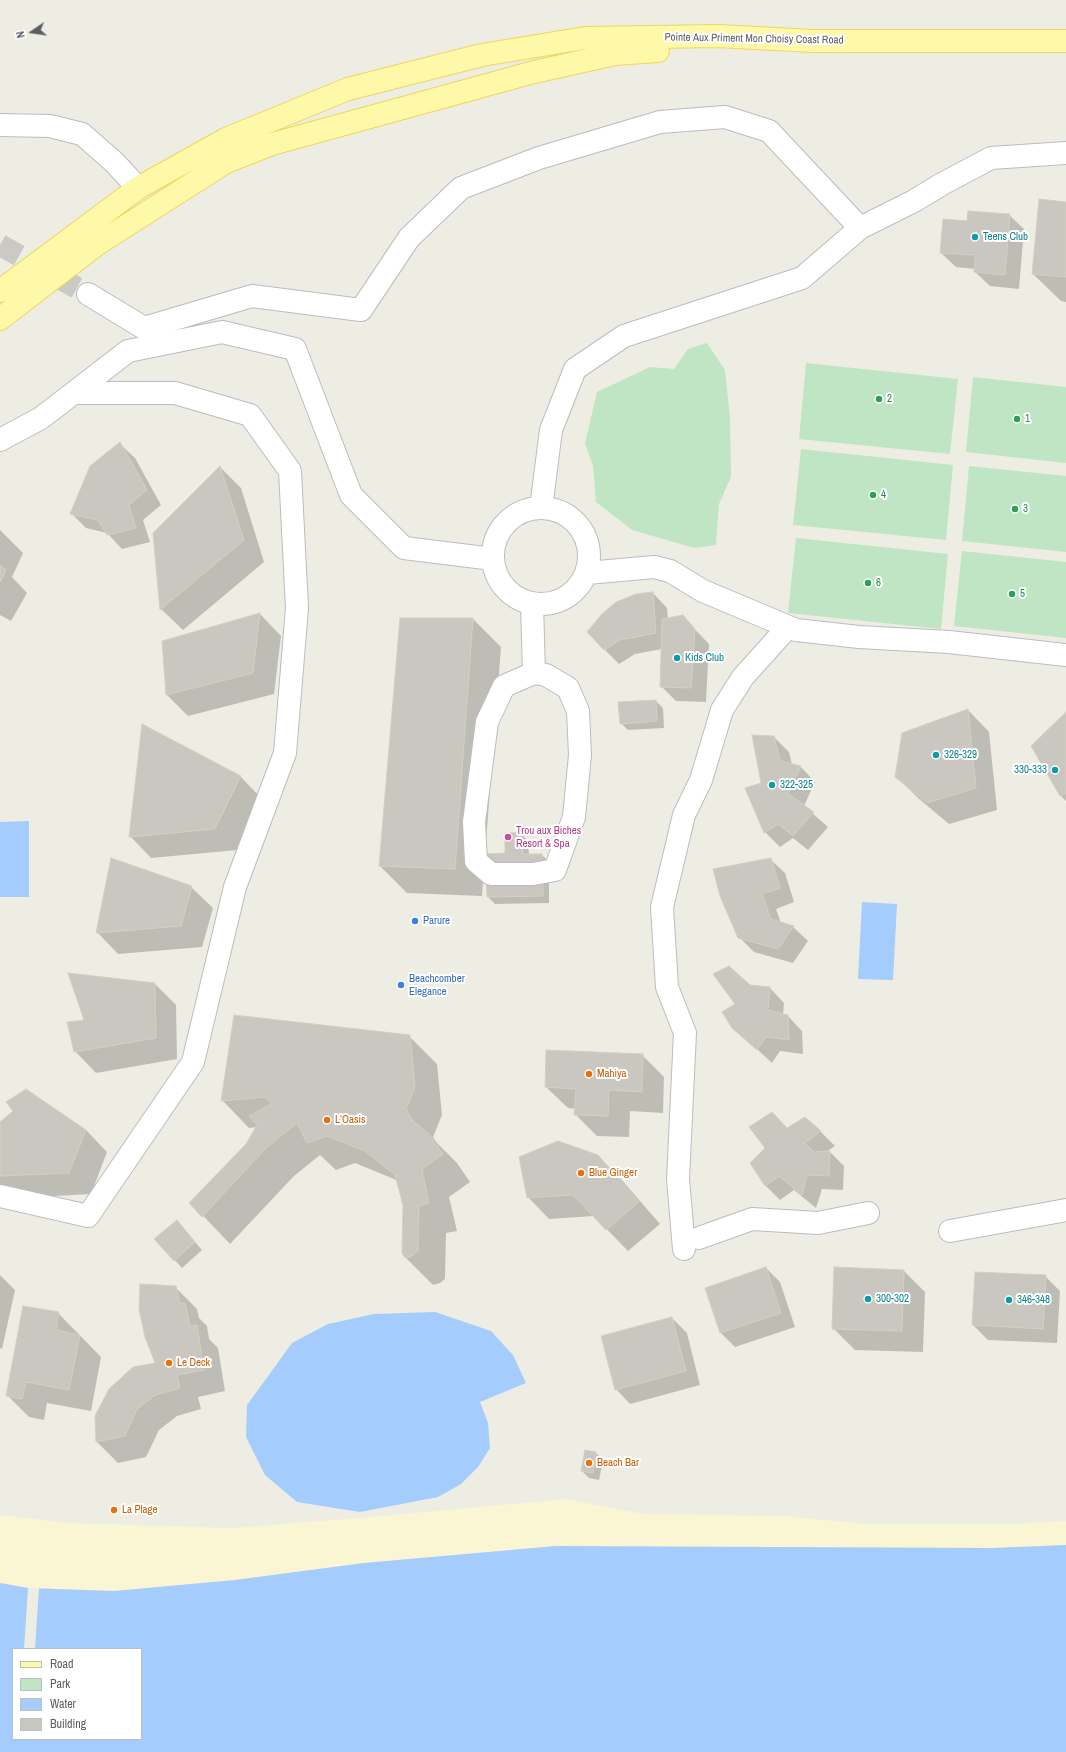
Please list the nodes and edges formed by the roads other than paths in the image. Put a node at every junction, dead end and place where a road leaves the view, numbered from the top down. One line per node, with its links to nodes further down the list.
1 (813, 41): 2 (main road, Pointe Aux Priment Mon Choisy Coast Road); 5 (main road); 6 (main road, Pointe Aux Priment Mon Choisy Coast Road)
2 (1066, 41)
3 (0, 125): 6 (lane)
4 (1066, 153): 7 (lane)
5 (190, 185): 6 (main road); 8 (main road)
6 (138, 188): 8 (main road); 9 (main road, Pointe Aux Priment Mon Choisy Coast Road)
7 (860, 228): 10 (lane); 14 (lane)
8 (120, 230): 11 (main road)
9 (0, 291)
10 (88, 294)
11 (0, 319)
12 (74, 392): 13 (lane); 15 (lane); 21 (lane)
13 (0, 440)
14 (541, 508): 15 (lane); 16 (lane)
15 (493, 558): 17 (lane)
16 (587, 573): 17 (lane); 18 (lane)
17 (532, 603): 20 (lane)
18 (788, 627): 19 (lane); 23 (lane)
19 (1066, 655)
20 (534, 673): 20 (lane)
21 (0, 1196)
22 (1066, 1210): 24 (lane)
23 (868, 1213)
24 (950, 1231)

